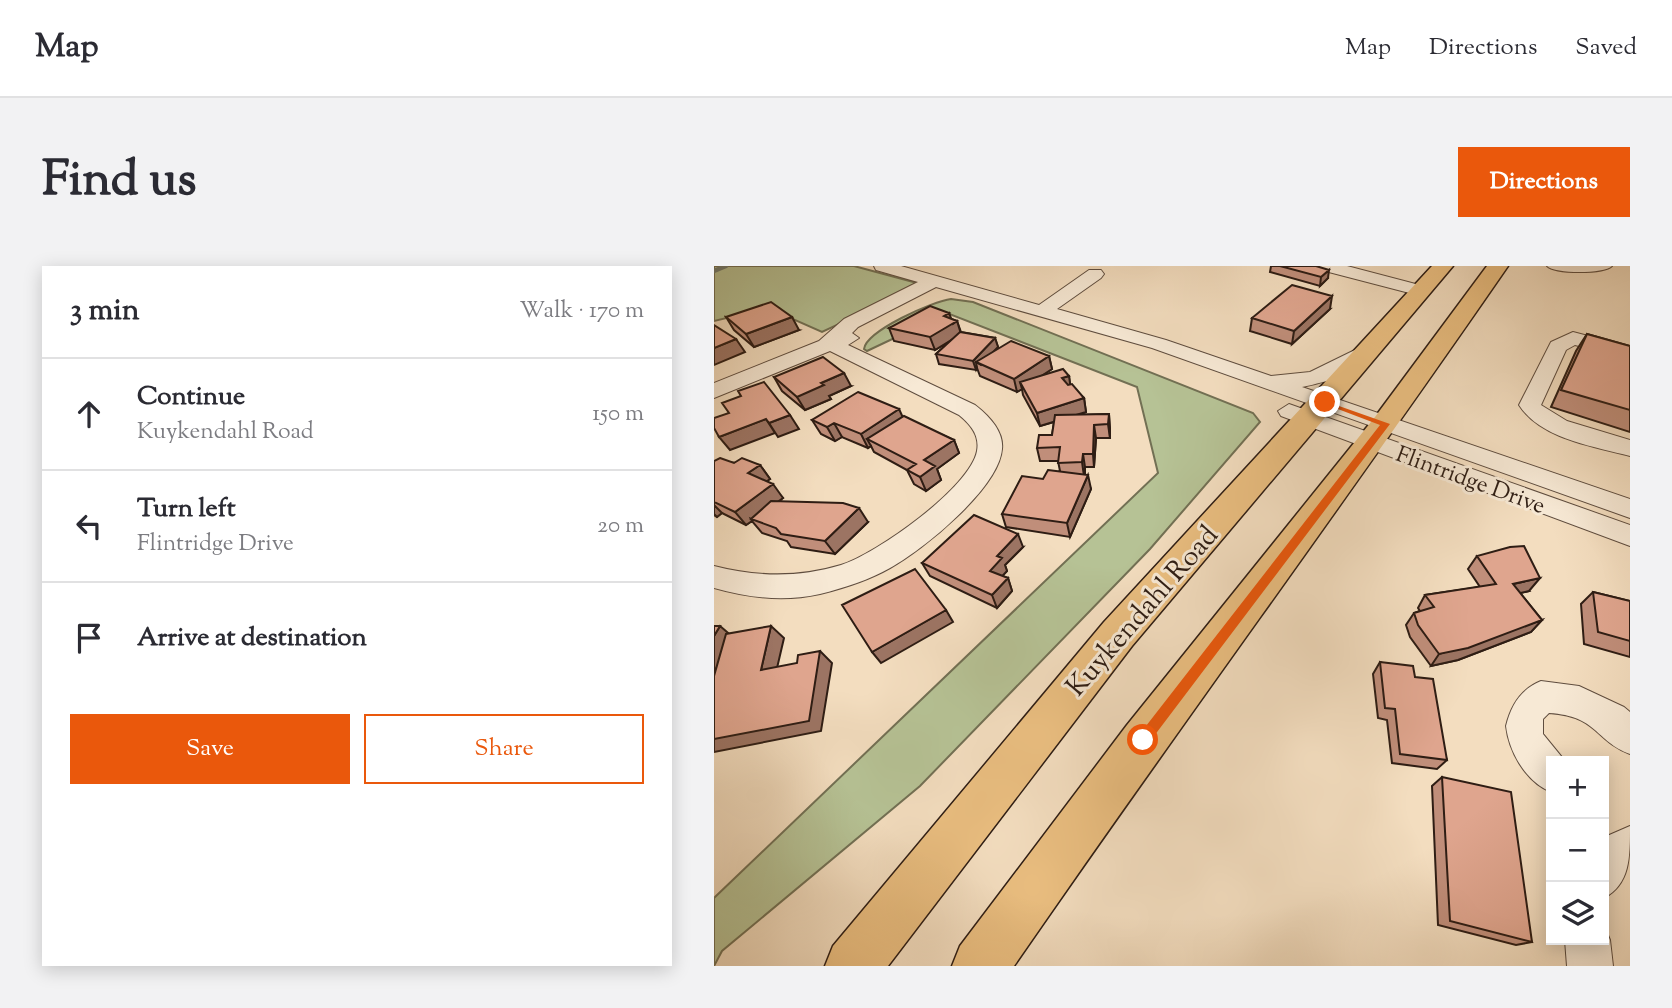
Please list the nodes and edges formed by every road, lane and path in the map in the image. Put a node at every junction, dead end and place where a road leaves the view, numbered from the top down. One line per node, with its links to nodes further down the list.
1 (882, 266): 8 (street, Flintridge Drive)
2 (1327, 266): 10 (street)
3 (1443, 266): 10 (main road, Kuykendahl Road)
4 (1555, 266): 5 (street)
5 (1611, 268)
6 (1489, 273): 18 (main road)
7 (1095, 274): 11 (street)
8 (935, 280): 9 (street, Flintridge Drive); 12 (street)
9 (955, 286): 11 (street, Flintridge Drive); 12 (street)
10 (1421, 291): 13 (main road, Kuykendahl Road)
11 (1041, 312): 15 (street, Flintridge Drive); 17 (street, Flintridge Drive)
12 (828, 343): 16 (street); 22 (street)
13 (1368, 351): 15 (street); 17 (main road, Kuykendahl Road)
14 (1630, 353): 19 (street)
15 (1239, 372): 17 (street, Flintridge Drive)
16 (714, 391)
17 (1317, 410): 18 (street, Flintridge Drive); 26 (main road, Kuykendahl Road)
18 (1378, 433): 20 (street, Flintridge Drive); 21 (street, Flintridge Drive); 27 (main road)
19 (1630, 448)
20 (1630, 509)
21 (1630, 536)
22 (714, 577)
23 (1630, 737): 24 (street)
24 (1546, 767)
25 (1588, 945): 28 (street)
26 (853, 966)
27 (980, 966)
28 (1590, 966)

